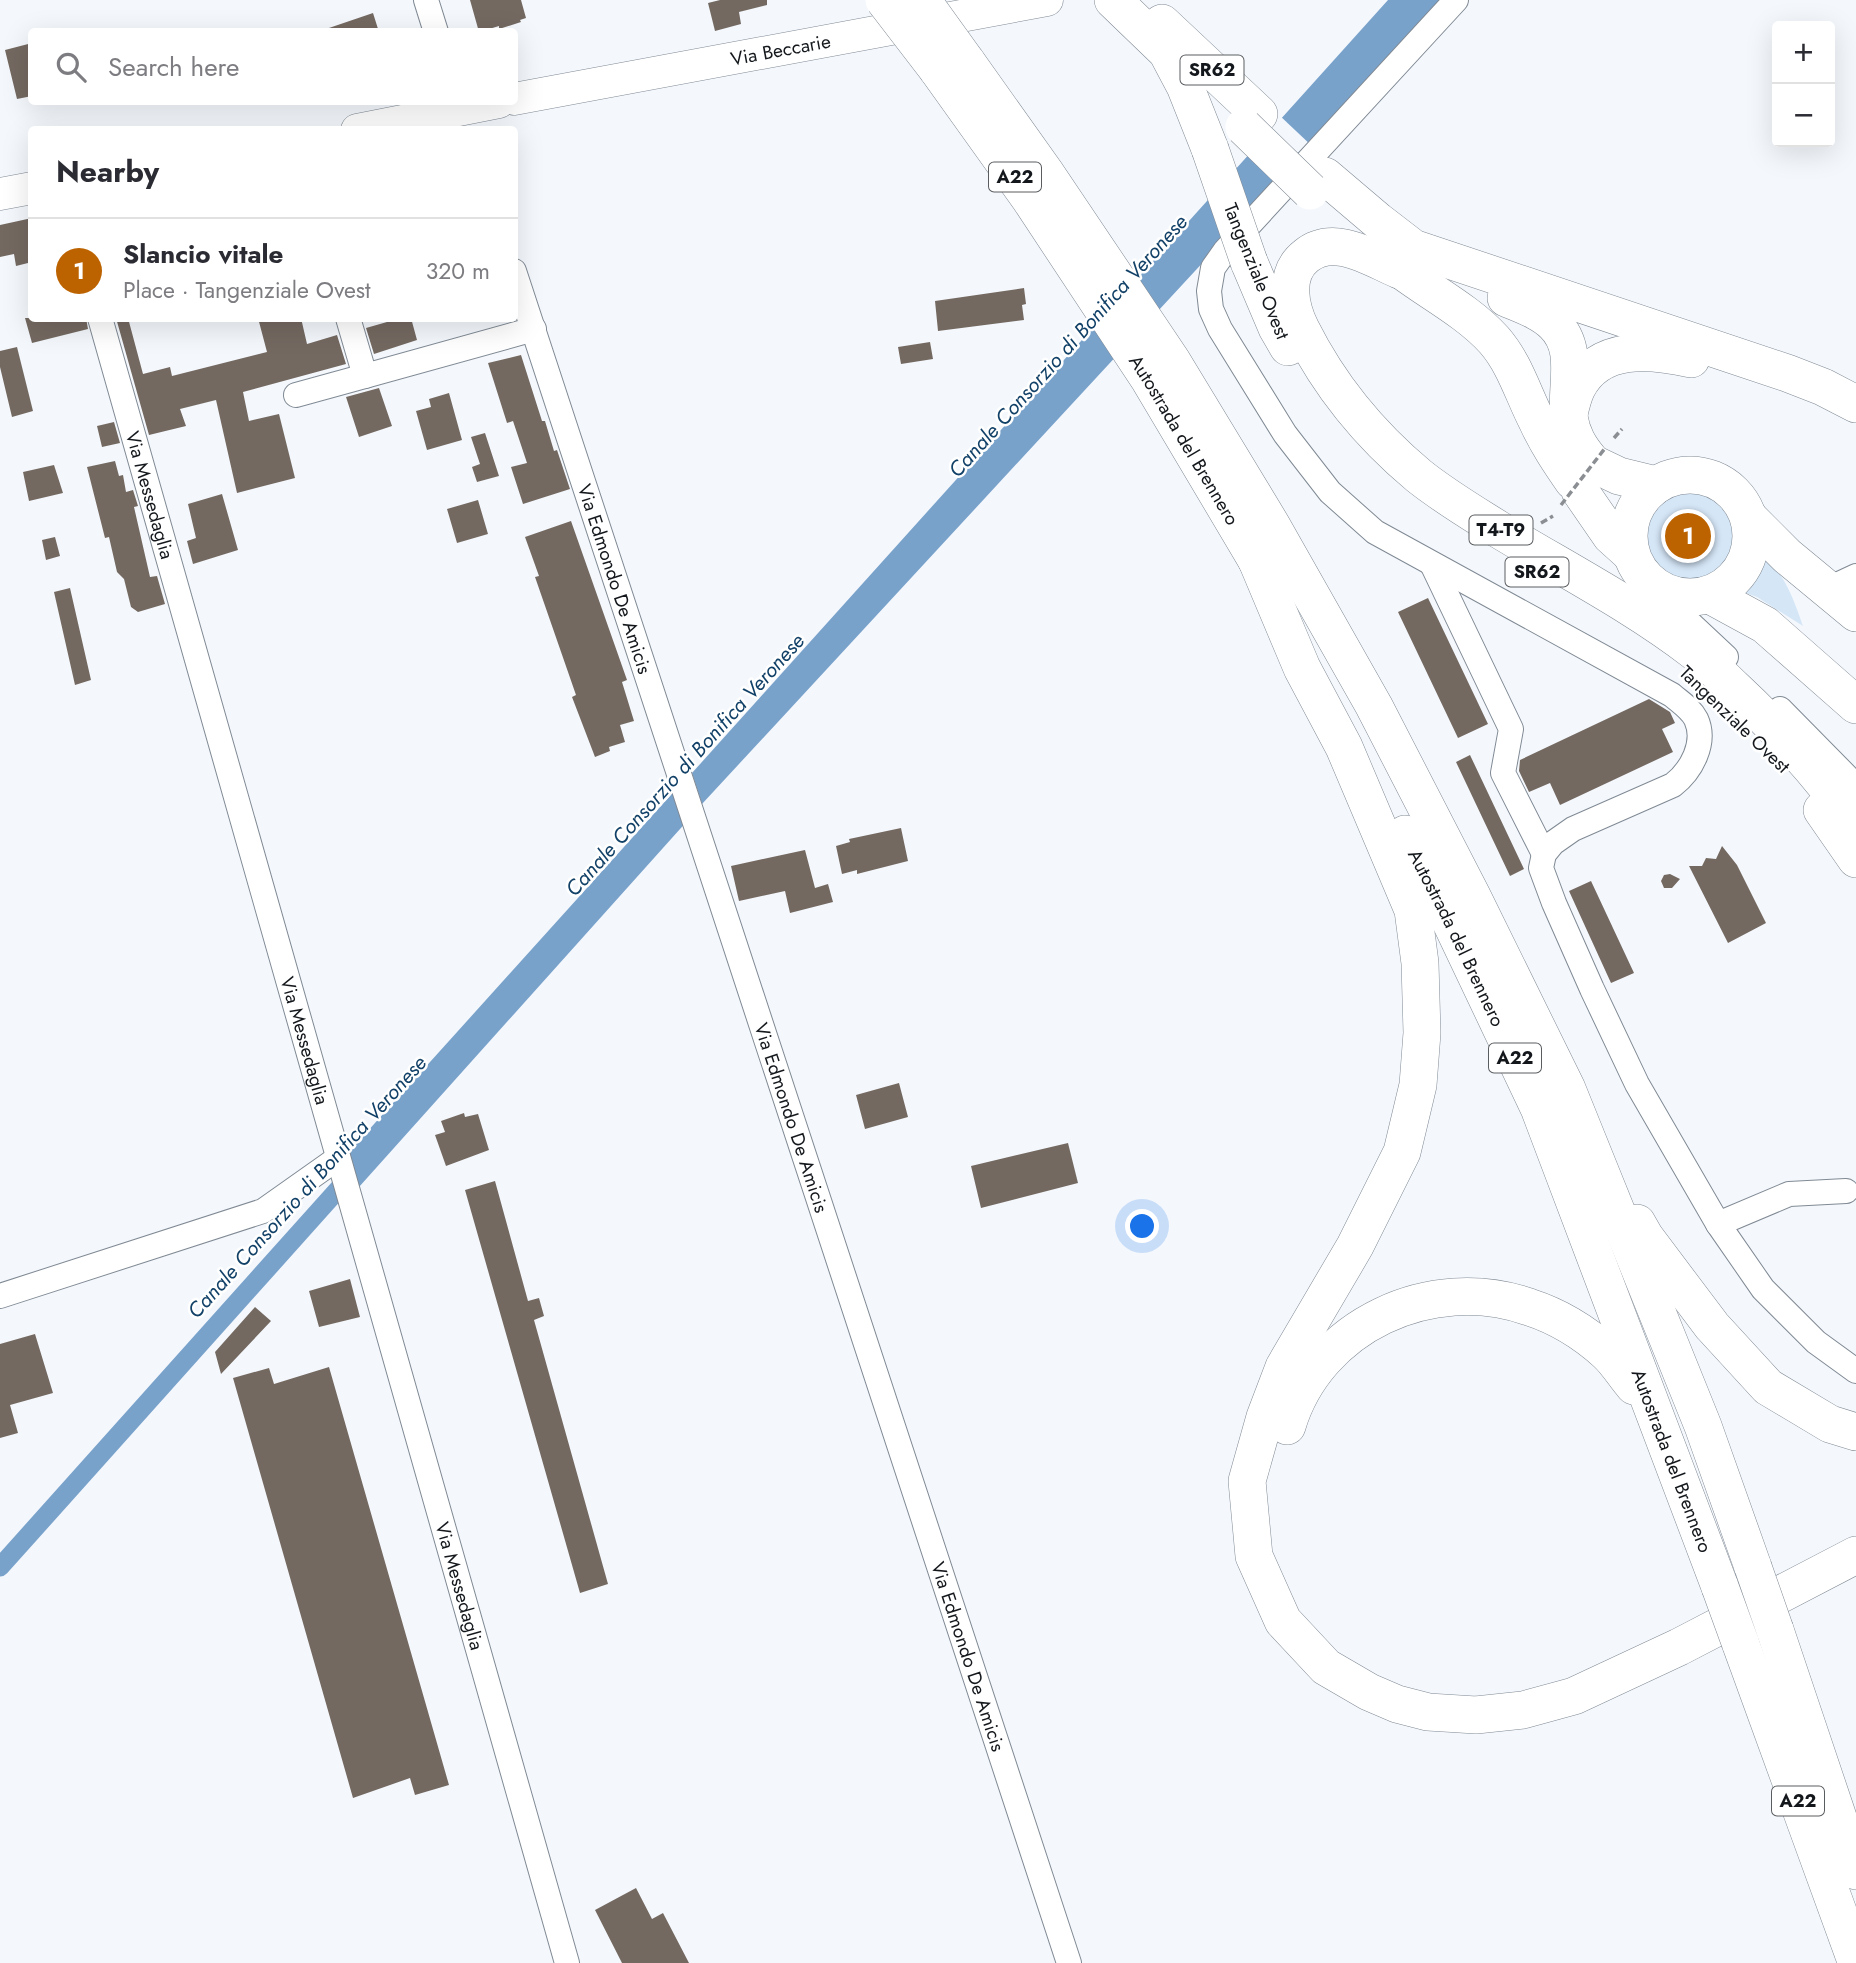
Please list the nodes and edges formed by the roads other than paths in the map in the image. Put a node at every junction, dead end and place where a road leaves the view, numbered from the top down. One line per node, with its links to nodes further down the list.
1 (426, 0): 8 (street)
2 (884, 0): 9 (highway, Autostrada del Brennero / A22, bridge)
3 (922, 0): 9 (highway, Autostrada del Brennero / A22, bridge)
4 (1047, 0): 10 (main road, Via Beccarie)
5 (1113, 0): 7 (highway, Tangenziale Ovest / SR62)
6 (1455, 0): 32 (street)
7 (1155, 27): 16 (highway, Tangenziale Ovest / SR62); 43 (highway, Tangenziale Ovest / SR62, bridge)
8 (435, 28)
9 (952, 65): 21 (highway, Autostrada del Brennero / A22)
10 (518, 98)
11 (489, 105): 12 (main road)
12 (462, 113): 13 (main road)
13 (382, 126)
14 (28, 189): 15 (main road)
15 (0, 194)
16 (1406, 259): 24 (highway, Tangenziale Ovest / SR62); 25 (highway); 27 (highway); 41 (highway, T4-T9)
17 (518, 283): 20 (street, Via Edmondo De Amicis)
18 (101, 322): 45 (street, Via Messedaglia)
19 (349, 322): 22 (street)
20 (534, 329): 22 (street); 57 (street, Via Edmondo De Amicis)
21 (1160, 370): 30 (highway, Autostrada del Brennero / A22); 44 (highway, Autostrada del Brennero / A22)
22 (365, 376): 23 (street)
23 (296, 395)
24 (1856, 404)
25 (1569, 414): 26 (highway); 27 (highway)
26 (1856, 421)
27 (1589, 470): 28 (highway); 31 (highway)
28 (1656, 485): 29 (highway); 31 (highway)
29 (1749, 518): 33 (highway); 35 (highway)
30 (1254, 554): 52 (highway); 53 (highway, Autostrada del Brennero / A22)
31 (1631, 554): 34 (highway)
32 (1432, 564): 42 (street); 42 (street)
33 (1841, 583): 36 (highway)
34 (1665, 592): 35 (highway); 38 (street)
35 (1710, 595): 37 (highway)
36 (1856, 612)
37 (1751, 617): 38 (street); 39 (highway)
38 (1716, 647): 40 (street)
39 (1856, 705)
40 (1856, 786)
41 (1856, 826)
42 (1544, 854): 47 (street)
43 (1856, 859)
44 (1567, 1089): 50 (highway); 54 (highway, Autostrada del Brennero / A22, bridge)
45 (338, 1158): 48 (street); 56 (street, Via Messedaglia)
46 (1846, 1191): 47 (street)
47 (1718, 1224): 49 (street)
48 (0, 1296)
49 (1856, 1371)
50 (1856, 1432)
51 (1856, 1531): 53 (highway)
52 (1856, 1555)
53 (1720, 1587): 55 (highway, Autostrada del Brennero / A22, bridge)
54 (1856, 1871)
55 (1856, 1961)
56 (567, 1963)
57 (1069, 1963)

